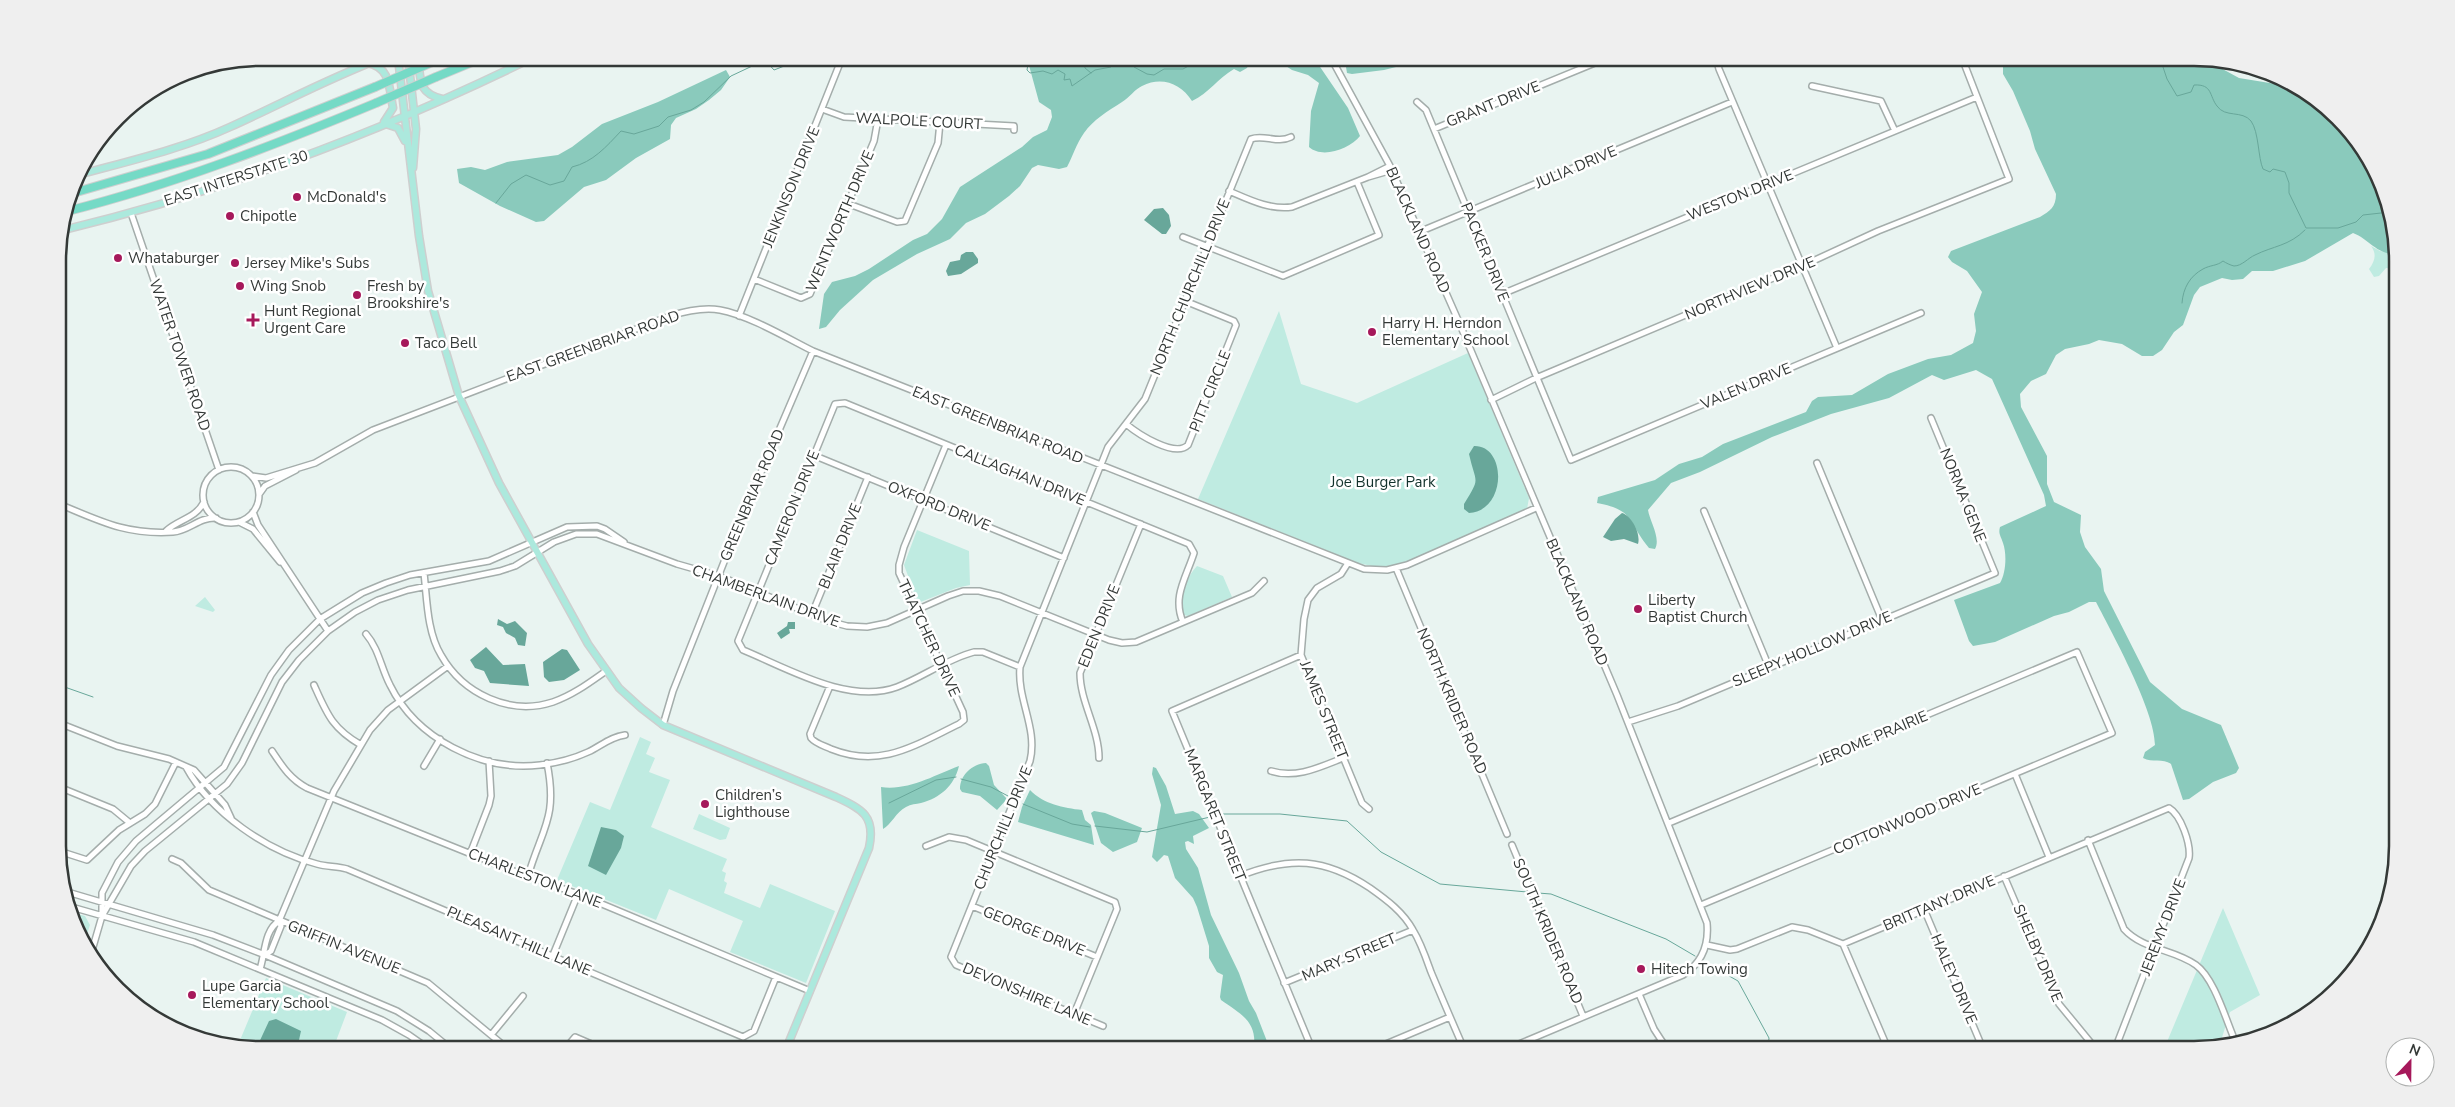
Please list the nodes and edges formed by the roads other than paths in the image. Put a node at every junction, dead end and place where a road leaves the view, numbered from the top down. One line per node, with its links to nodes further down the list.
1 (360, 66): 31 (main road)
2 (377, 66): 24 (main road)
3 (399, 66): 21 (main road)
4 (409, 66): 20 (main road)
5 (419, 66): 16 (main road)
6 (424, 66): 35 (highway, bridge)
7 (463, 66): 38 (highway, bridge)
8 (514, 66): 16 (main road, EAST INTERSTATE 30)
9 (839, 66): 19 (street, JENKINSON DRIVE)
10 (1335, 66): 30 (street, BLACKLAND ROAD)
11 (1588, 66): 25 (street, GRANT DRIVE)
12 (1719, 66): 18 (street)
13 (1965, 66): 15 (street)
14 (1812, 86): 27 (street)
15 (1977, 97): 27 (street, WESTON DRIVE); 45 (street, NORTHVIEW DRIVE)
16 (442, 99): 20 (main road, EAST INTERSTATE 30)
17 (1417, 102): 25 (street, PACKER DRIVE)
18 (1732, 102): 34 (street); 39 (street, JULIA DRIVE)
19 (822, 109): 22 (street, WALPOLE COURT); 46 (street, JENKINSON DRIVE)
20 (414, 112): 21 (main road, EAST INTERSTATE 30); 32 (main road)
21 (405, 116): 24 (main road, EAST INTERSTATE 30); 29 (main road)
22 (878, 119): 23 (street, WALPOLE COURT); 37 (street, WENTWORTH DRIVE)
23 (940, 122): 26 (street, WALPOLE COURT); 37 (street)
24 (383, 124): 29 (main road); 40 (main road, EAST INTERSTATE 30)
25 (1434, 129): 39 (street, PACKER DRIVE)
26 (1014, 130)
27 (1895, 131): 34 (street, WESTON DRIVE)
28 (1291, 137): 36 (street, NORTH CHURCHILL DRIVE)
29 (408, 146): 32 (main road)
30 (1391, 168): 33 (street); 42 (street, BLACKLAND ROAD)
31 (88, 171)
32 (412, 181): 54 (main road)
33 (1357, 182): 36 (street); 44 (street)
34 (1767, 184): 45 (street); 47 (street, WESTON DRIVE)
35 (80, 191)
36 (1229, 191): 44 (street, NORTH CHURCHILL DRIVE)
37 (849, 204): 46 (street, WENTWORTH DRIVE)
38 (74, 209)
39 (1468, 212): 42 (street, JULIA DRIVE); 47 (street, PACKER DRIVE)
40 (131, 213): 41 (main road, EAST INTERSTATE 30); 65 (street, WATER TOWER ROAD)
41 (69, 228)
42 (1419, 232): 55 (street, BLACKLAND ROAD)
43 (1183, 237): 44 (street)
44 (1207, 246): 48 (street, NORTH CHURCHILL DRIVE)
45 (1802, 266): 51 (street); 53 (street, NORTHVIEW DRIVE)
46 (754, 280): 50 (street, JENKINSON DRIVE)
47 (1502, 294): 53 (street, PACKER DRIVE)
48 (1185, 301): 58 (street, NORTH CHURCHILL DRIVE); 58 (street, PITT CIRCLE)
49 (1921, 313): 51 (street, VALEN DRIVE)
50 (739, 316): 52 (street, EAST GREENBRIAR ROAD); 54 (street, EAST GREENBRIAR ROAD)
51 (1837, 348): 61 (street, VALEN DRIVE)
52 (813, 352): 63 (street, EAST GREENBRIAR ROAD); 89 (street, GREENBRIAR ROAD)
53 (1536, 378): 55 (street, NORTHVIEW DRIVE); 61 (street, PACKER DRIVE)
54 (460, 396): 64 (street, EAST GREENBRIAR ROAD); 80 (main road)
55 (1491, 400): 73 (street, BLACKLAND ROAD)
56 (842, 402): 59 (street, CALLAGHAN DRIVE); 60 (street, CAMERON DRIVE)
57 (1931, 418): 88 (street, NORMA GENE)
58 (1126, 424): 63 (street, NORTH CHURCHILL DRIVE)
59 (946, 445): 69 (street, THATCHER DRIVE); 71 (street, CALLAGHAN DRIVE)
60 (813, 455): 67 (street, OXFORD DRIVE); 92 (street, CAMERON DRIVE)
61 (1571, 460)
62 (1817, 463): 97 (street)
63 (1102, 467): 71 (street, CHURCHILL DRIVE); 84 (street, EAST GREENBRIAR ROAD)
64 (298, 468): 66 (street); 68 (street)
65 (219, 470): 66 (street); 70 (street)
66 (252, 476): 68 (street)
67 (868, 477): 69 (street, OXFORD DRIVE); 95 (street, BLAIR DRIVE)
68 (259, 495): 75 (street)
69 (923, 500): 83 (street, OXFORD DRIVE); 93 (street, THATCHER DRIVE)
70 (204, 502): 76 (street); 79 (street)
71 (1087, 502): 78 (street, CALLAGHAN DRIVE); 83 (street, CHURCHILL DRIVE)
72 (66, 507): 79 (street)
73 (1536, 508): 85 (street, EAST GREENBRIAR ROAD); 113 (street, BLACKLAND ROAD)
74 (1704, 511): 106 (street)
75 (254, 512): 77 (street); 86 (street)
76 (216, 518): 77 (street); 79 (street)
77 (238, 522): 86 (street)
78 (1141, 524): 98 (street, CALLAGHAN DRIVE); 101 (street, EDEN DRIVE)
79 (166, 531)
80 (531, 543): 81 (street, CHAMBERLAIN DRIVE); 82 (main road); 87 (street, CHAMBERLAIN DRIVE)
81 (630, 546): 82 (street, CHAMBERLAIN DRIVE); 89 (street, CHAMBERLAIN DRIVE)
82 (537, 554): 91 (street, CHAMBERLAIN DRIVE); 107 (main road)
83 (1064, 558): 94 (street, CHURCHILL DRIVE)
84 (1348, 563): 85 (street, EAST GREENBRIAR ROAD); 102 (street, JAMES STREET)
85 (1396, 568): 141 (street, NORTH KRIDER ROAD)
86 (288, 570): 96 (street)
87 (424, 573): 91 (street); 96 (street, CHAMBERLAIN DRIVE)
88 (1995, 573): 97 (street, SLEEPY HOLLOW DRIVE)
89 (718, 576): 92 (street, CHAMBERLAIN DRIVE); 114 (street, GREENBRIAR ROAD)
90 (1264, 581): 98 (street, CHAMBERLAIN DRIVE)
91 (425, 586): 99 (street, CHAMBERLAIN DRIVE); 104 (street)
92 (758, 593): 95 (street, CHAMBERLAIN DRIVE); 111 (street, CAMERON DRIVE)
93 (916, 611): 94 (street, CHAMBERLAIN DRIVE); 95 (street, CHAMBERLAIN DRIVE); 103 (street, THATCHER DRIVE)
94 (1042, 612): 101 (street, CHAMBERLAIN DRIVE); 105 (street, CHURCHILL DRIVE)
95 (812, 614)
96 (320, 619): 99 (street); 108 (street, CHAMBERLAIN DRIVE)
97 (1882, 620): 106 (street, SLEEPY HOLLOW DRIVE)
98 (1183, 622): 101 (street, CHAMBERLAIN DRIVE)
99 (328, 631): 109 (street, CHAMBERLAIN DRIVE)
100 (366, 634): 112 (street)
101 (1096, 634): 121 (street, EDEN DRIVE)
102 (1301, 655): 122 (street, JAMES STREET); 152 (street, MARGARET STREET)
103 (942, 665): 105 (street); 111 (street); 111 (street, THATCHER DRIVE)
104 (448, 666): 107 (street); 112 (street)
105 (1020, 667): 145 (street, CHURCHILL DRIVE)
106 (1769, 667): 113 (street, SLEEPY HOLLOW DRIVE)
107 (606, 671): 114 (main road)
108 (271, 675): 109 (street); 130 (street, CHAMBERLAIN DRIVE)
109 (282, 682): 133 (street, CHAMBERLAIN DRIVE)
110 (314, 685): 119 (street)
111 (830, 686)
112 (400, 701): 118 (street); 119 (street)
113 (1628, 722): 140 (street, BLACKLAND ROAD)
114 (663, 725): 176 (main road)
115 (66, 726): 124 (street, PLEASANT HILL LANE)
116 (2112, 733): 129 (street, COTTONWOOD DRIVE); 140 (street, JEROME PRAIRIE)
117 (625, 735): 125 (street)
118 (440, 739): 123 (street); 126 (street)
119 (361, 745): 134 (street)
120 (272, 751): 134 (street, CHARLESTON LANE)
121 (1099, 758)
122 (1343, 758): 128 (street); 137 (street, JAMES STREET)
123 (489, 761): 125 (street); 147 (street)
124 (176, 762): 127 (street, PLEASANT HILL LANE); 139 (street)
125 (547, 763): 151 (street)
126 (424, 766)
127 (186, 767): 130 (street, PLEASANT HILL LANE); 131 (street, PLEASANT HILL LANE)
128 (1271, 771)
129 (2015, 774): 148 (street); 158 (street, COTTONWOOD DRIVE)
130 (207, 783): 131 (street, CHAMBERLAIN DRIVE); 133 (street, PLEASANT HILL LANE)
131 (201, 788): 135 (street, PLEASANT HILL LANE); 156 (street, CHAMBERLAIN DRIVE)
132 (66, 790): 139 (street)
133 (216, 794): 135 (street, CHAMBERLAIN DRIVE); 138 (street, PLEASANT HILL LANE)
134 (330, 798): 147 (street, CHARLESTON LANE); 149 (street)
135 (210, 799): 138 (street, PLEASANT HILL LANE); 157 (street, CHAMBERLAIN DRIVE)
136 (2169, 808): 142 (street, BRITTANY DRIVE); 168 (street, JEREMY DRIVE)
137 (1369, 809)
138 (231, 819): 149 (street, PLEASANT HILL LANE)
139 (130, 823): 146 (street)
140 (1669, 823): 158 (street, BLACKLAND ROAD)
141 (1507, 834)
142 (2088, 840): 148 (street, BRITTANY DRIVE); 168 (street)
143 (1512, 845): 180 (street, SOUTH KRIDER ROAD)
144 (926, 846): 145 (street)
145 (995, 852): 159 (street, CHURCHILL DRIVE); 171 (street)
146 (67, 853)
147 (470, 854): 151 (street, CHARLESTON LANE)
148 (2049, 857): 153 (street, BRITTANY DRIVE)
149 (304, 859): 163 (street); 169 (street, PLEASANT HILL LANE)
150 (172, 860): 163 (street, GRIFFIN AVENUE)
151 (528, 876): 155 (street, CHARLESTON LANE)
152 (1240, 876): 164 (street); 175 (street, MARGARET STREET)
153 (2004, 876): 161 (street, BRITTANY DRIVE); 196 (street, SHELBY DRIVE)
154 (72, 893): 156 (street)
155 (578, 894): 169 (street); 174 (street, CHARLESTON LANE)
156 (102, 902): 157 (street); 162 (street, CHAMBERLAIN DRIVE)
157 (110, 904): 162 (street, CHAMBERLAIN DRIVE); 170 (street)
158 (1701, 905): 165 (street, BLACKLAND ROAD)
159 (972, 906): 171 (street, GEORGE DRIVE); 172 (street, CHURCHILL DRIVE)
160 (77, 909): 162 (street)
161 (1924, 909): 166 (street, BRITTANY DRIVE); 195 (street, HALEY DRIVE)
162 (102, 916): 167 (street); 173 (street)
163 (279, 921): 170 (street); 183 (street, GRIFFIN AVENUE)
164 (1413, 930): 175 (street, MARY STREET); 181 (street)
165 (1707, 944): 166 (street); 177 (street)
166 (1842, 944): 194 (street)
167 (93, 945)
168 (2155, 947): 184 (street); 197 (street, JEREMY DRIVE)
169 (553, 955): 174 (street, PLEASANT HILL LANE)
170 (265, 956): 173 (street); 186 (street)
171 (1097, 957): 179 (street)
172 (952, 962): 179 (street, DEVONSHIRE LANE)
173 (260, 969): 185 (street)
174 (776, 977): 176 (street, CHARLESTON LANE)
175 (1284, 984): 189 (street, MARGARET STREET)
176 (810, 991): 188 (main road)
177 (1638, 994): 180 (street); 193 (street)
178 (523, 996): 183 (street)
179 (1074, 1014): 182 (street, DEVONSHIRE LANE)
180 (1584, 1016): 192 (street)
181 (1450, 1017): 190 (street); 191 (street)
182 (1103, 1026)
183 (491, 1035): 187 (street, GRIFFIN AVENUE)
184 (2233, 1037)
185 (415, 1041)
186 (441, 1041)
187 (498, 1041)
188 (789, 1041)
189 (1309, 1041)
190 (1393, 1041)
191 (1460, 1041)
192 (1526, 1041)
193 (1662, 1041)
194 (1884, 1041)
195 (1980, 1041)
196 (2089, 1041)
197 (2118, 1041)

